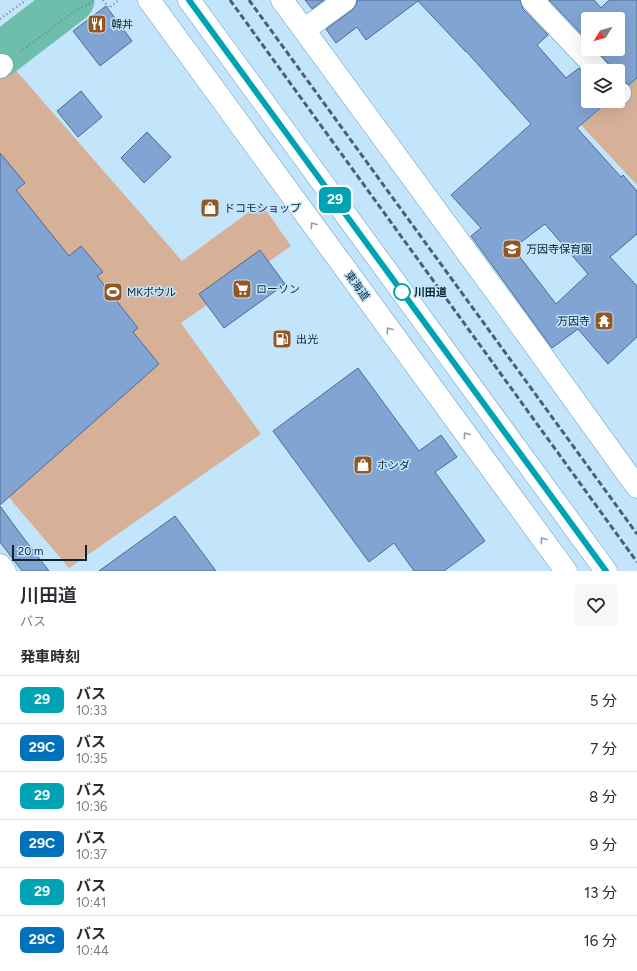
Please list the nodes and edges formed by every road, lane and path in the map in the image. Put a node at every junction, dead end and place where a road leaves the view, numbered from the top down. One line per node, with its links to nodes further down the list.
1 (26, 0): 10 (path)
2 (95, 0): 13 (path)
3 (102, 0): 4 (path)
4 (119, 0)
5 (149, 0): 17 (main road, 東海道, one-way to 5)
6 (189, 0): 18 (main road)
7 (282, 0): 11 (main road)
8 (345, 0): 11 (main road)
9 (532, 0): 12 (main road)
10 (0, 19)
11 (304, 30): 14 (main road)
12 (592, 64)
13 (1, 66)
14 (637, 487)
15 (0, 565): 16 (main road)
16 (5, 571)
17 (566, 571)
18 (606, 571)

